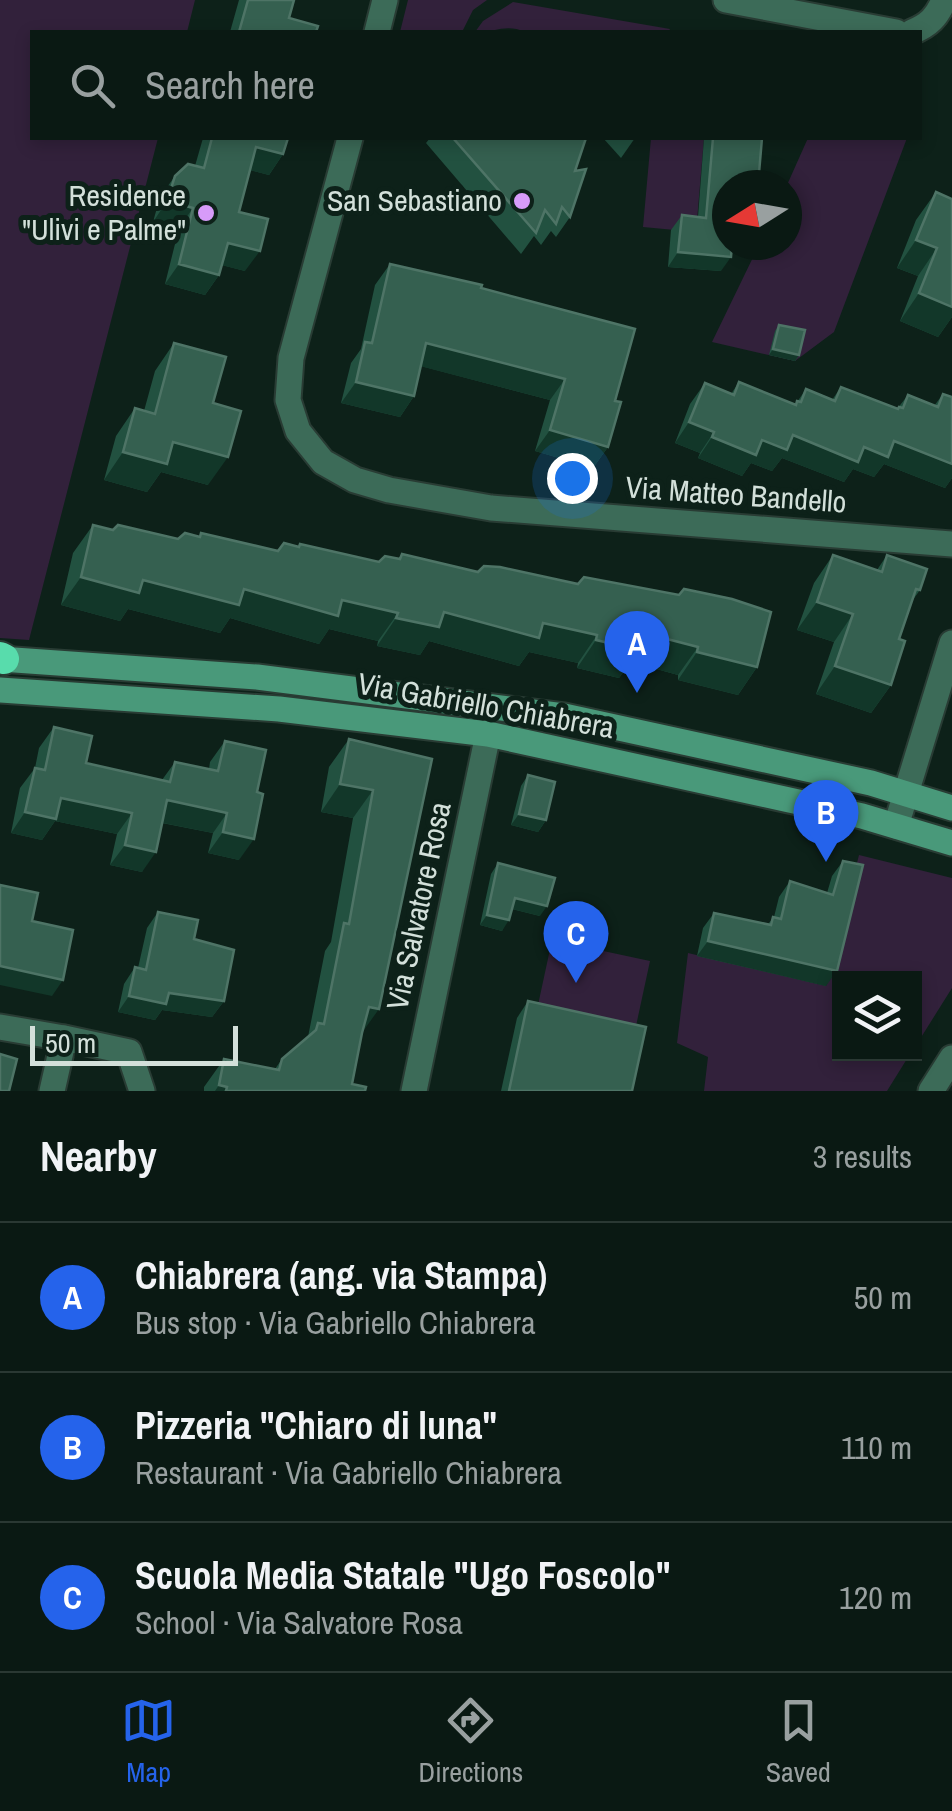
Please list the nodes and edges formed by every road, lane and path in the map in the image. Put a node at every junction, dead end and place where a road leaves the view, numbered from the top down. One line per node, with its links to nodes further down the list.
1 (386, 0): 4 (street)
2 (726, 0): 5 (street)
3 (944, 0): 6 (street)
4 (378, 30)
5 (885, 30)
6 (917, 30)
7 (349, 140): 8 (street, Via Matteo Bandello)
8 (952, 544)
9 (952, 643): 13 (street)
10 (1, 659): 13 (street, Via Gabriello Chiabrera)
11 (0, 690): 12 (street, Via Gabriello Chiabrera)
12 (488, 734): 15 (street, Via Gabriello Chiabrera); 22 (street, Via Salvatore Rosa)
13 (904, 792): 14 (street, Via Gabriello Chiabrera); 15 (street)
14 (952, 808)
15 (896, 826): 16 (street, Via Gabriello Chiabrera)
16 (952, 843)
17 (0, 1027): 18 (street)
18 (64, 1038): 20 (street); 21 (street)
19 (952, 1058): 23 (street)
20 (52, 1091)
21 (142, 1091)
22 (414, 1091)
23 (932, 1091)

